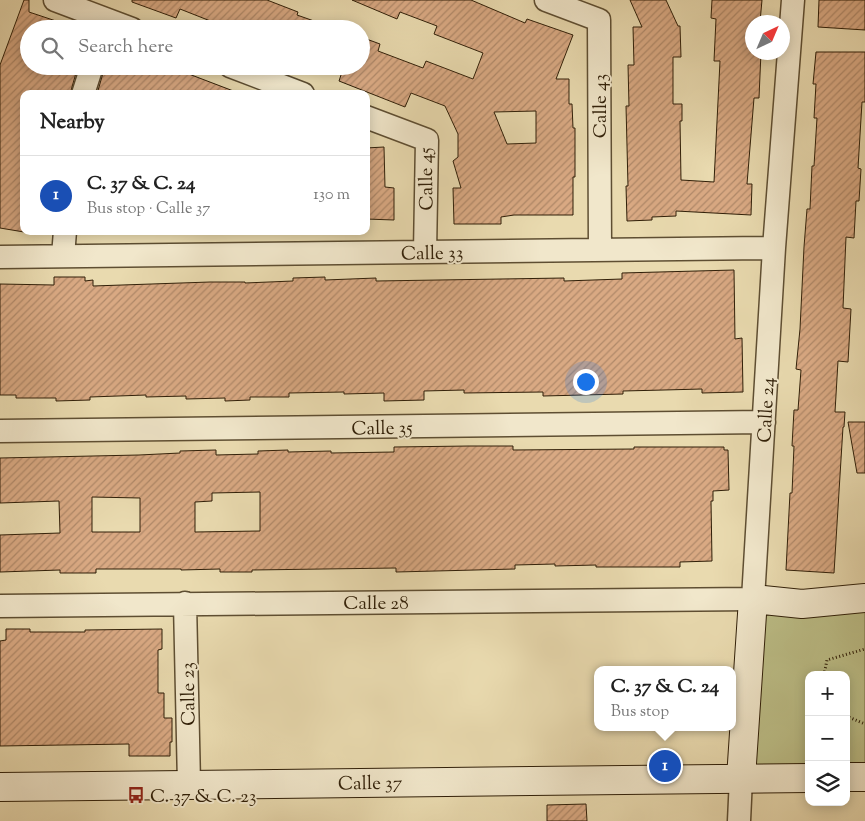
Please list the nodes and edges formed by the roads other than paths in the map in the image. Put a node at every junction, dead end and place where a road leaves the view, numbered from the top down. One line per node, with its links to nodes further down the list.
1 (55, 0): 4 (street)
2 (546, 0): 12 (street, Calle 43)
3 (793, 0): 11 (street, Calle 24)
4 (97, 20)
5 (89, 75): 7 (street)
6 (254, 75): 8 (street)
7 (84, 90)
8 (293, 90)
9 (370, 119): 13 (street, Calle 45)
10 (65, 235): 14 (street)
11 (774, 248): 12 (street, Calle 33); 16 (street, Calle 24)
12 (600, 250): 13 (street, Calle 33)
13 (425, 252): 14 (street, Calle 33)
14 (63, 256): 15 (street, Calle 33)
15 (0, 257)
16 (764, 422): 17 (street, Calle 35); 19 (street, Calle 24)
17 (0, 431)
18 (865, 598): 19 (street)
19 (753, 599): 20 (street, Calle 28); 24 (street, Calle 24)
20 (185, 604): 21 (street, Calle 28); 26 (street, Calle 23)
21 (0, 606)
22 (850, 777): 23 (street)
23 (865, 777)
24 (741, 778): 25 (street, Calle 37); 26 (street, Calle 37); 28 (street, Calle 24)
25 (805, 778)
26 (189, 784): 27 (street, Calle 37)
27 (0, 787)
28 (739, 821)

